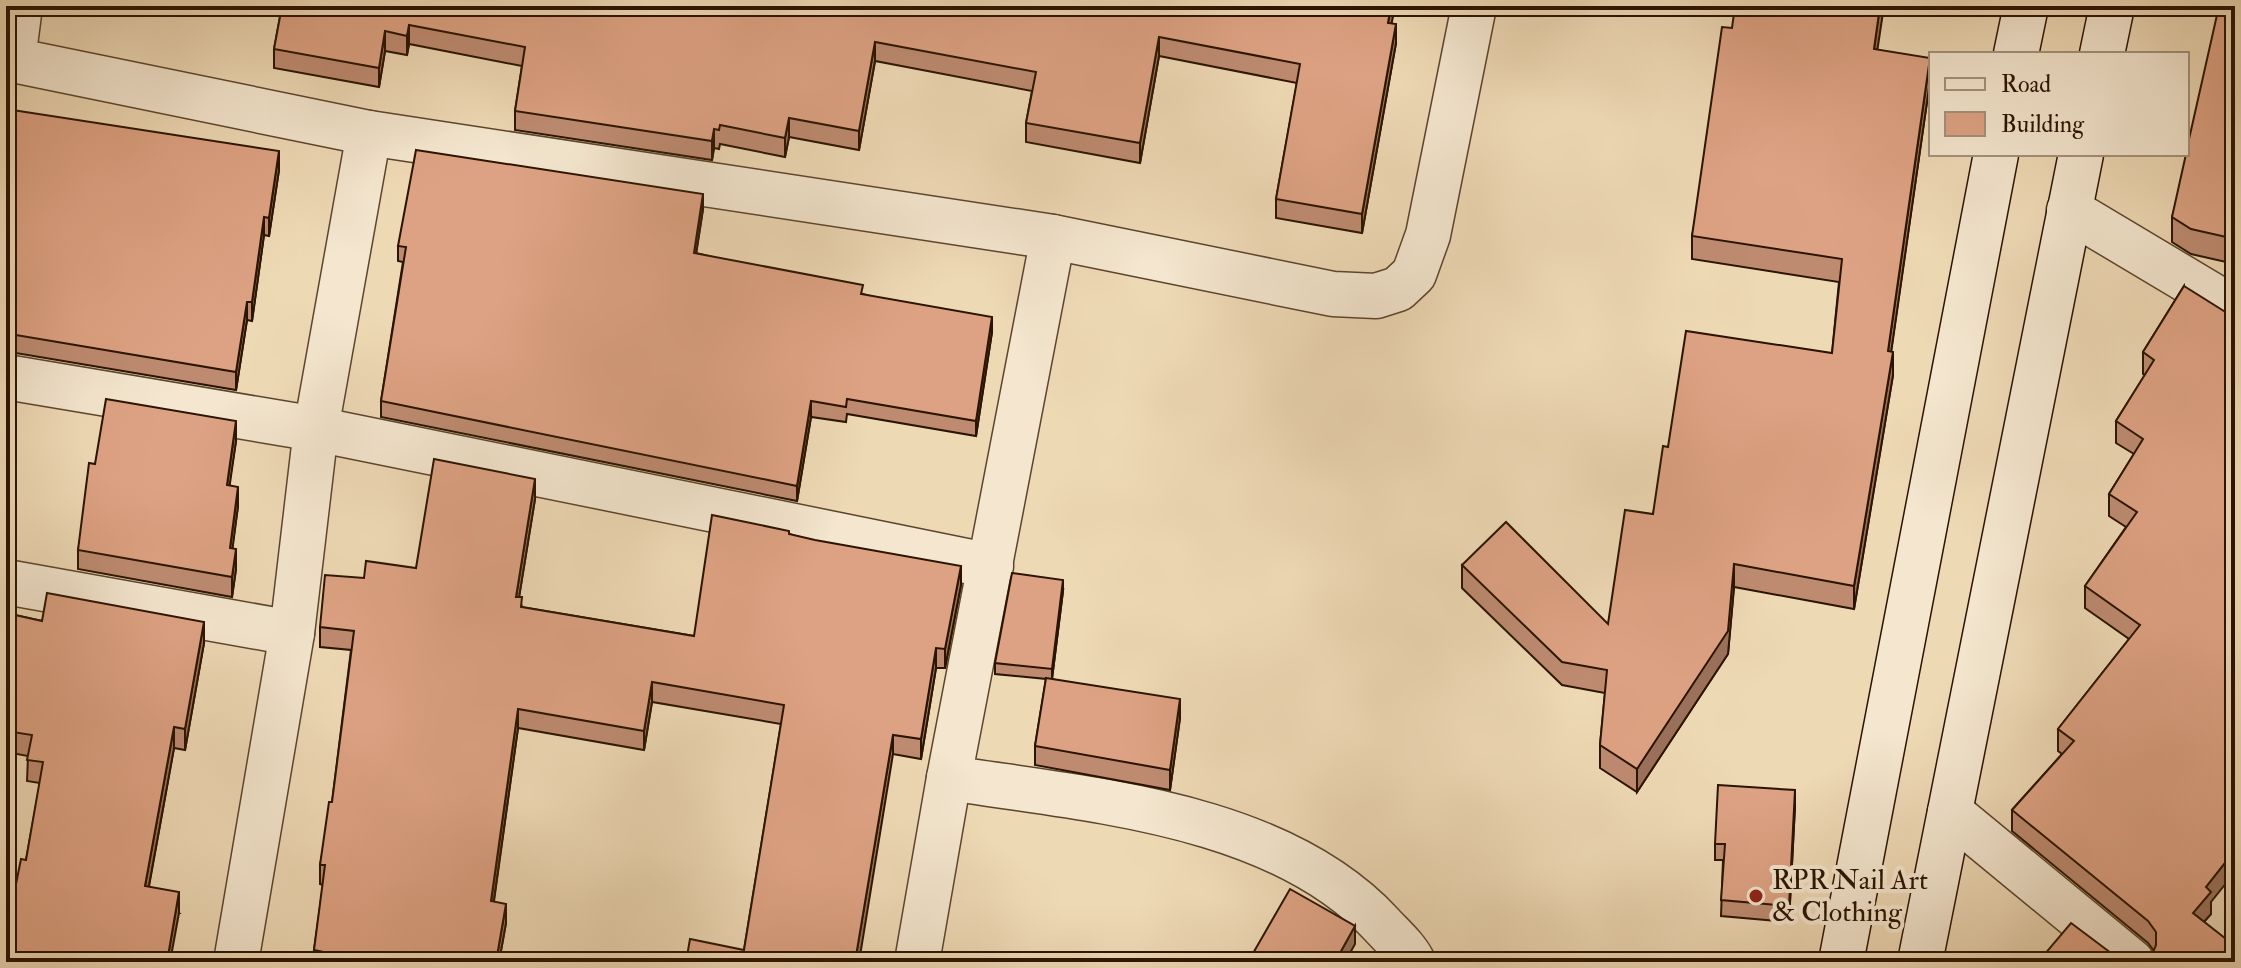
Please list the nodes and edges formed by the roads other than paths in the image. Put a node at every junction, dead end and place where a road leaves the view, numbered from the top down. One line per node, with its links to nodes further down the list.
1 (20, 6): 7 (street)
2 (1474, 6): 12 (street)
3 (2026, 6): 5 (street)
4 (2112, 6): 6 (street)
5 (2016, 52)
6 (2102, 52)
7 (10, 60): 8 (street)
8 (369, 133): 12 (street); 15 (street)
9 (1996, 156): 24 (street)
10 (2081, 156): 11 (street)
11 (2069, 210): 13 (street); 20 (street)
12 (1053, 237): 16 (street)
13 (2235, 309)
14 (6, 377): 15 (street)
15 (316, 429): 16 (street); 18 (street)
16 (991, 566): 19 (street)
17 (6, 582): 18 (street)
18 (292, 633): 21 (street)
19 (949, 778): 22 (street); 23 (street)
20 (1950, 812): 25 (street); 26 (street)
21 (236, 962)
22 (917, 962)
23 (1413, 962)
24 (1841, 962)
25 (1920, 962)
26 (2132, 962)

